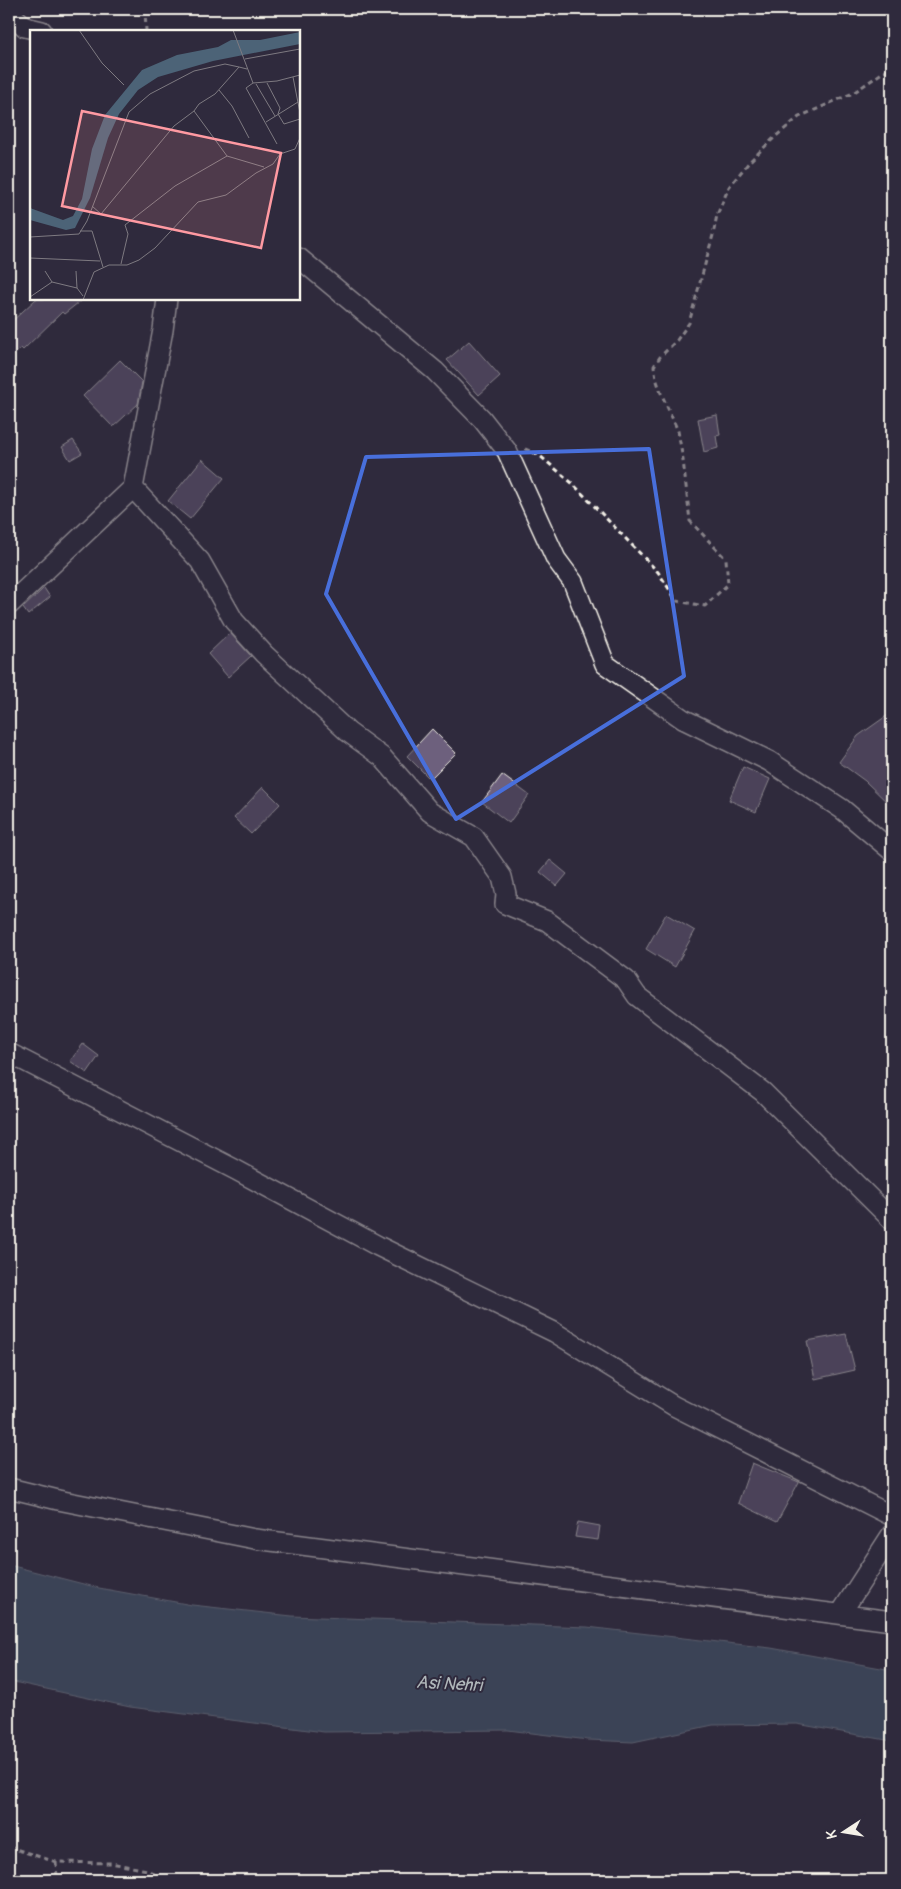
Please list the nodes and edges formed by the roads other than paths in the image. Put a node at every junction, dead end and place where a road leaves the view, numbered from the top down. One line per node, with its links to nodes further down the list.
1 (9, 12): 2 (street)
2 (38, 30)
3 (300, 259): 7 (street)
4 (167, 300): 5 (street)
5 (133, 488): 6 (street); 9 (street)
6 (9, 605)
7 (892, 851)
8 (9, 1053): 11 (street)
9 (892, 1220)
10 (9, 1488): 13 (street)
11 (892, 1516)
12 (892, 1534): 13 (street)
13 (841, 1613): 14 (street)
14 (892, 1621)

